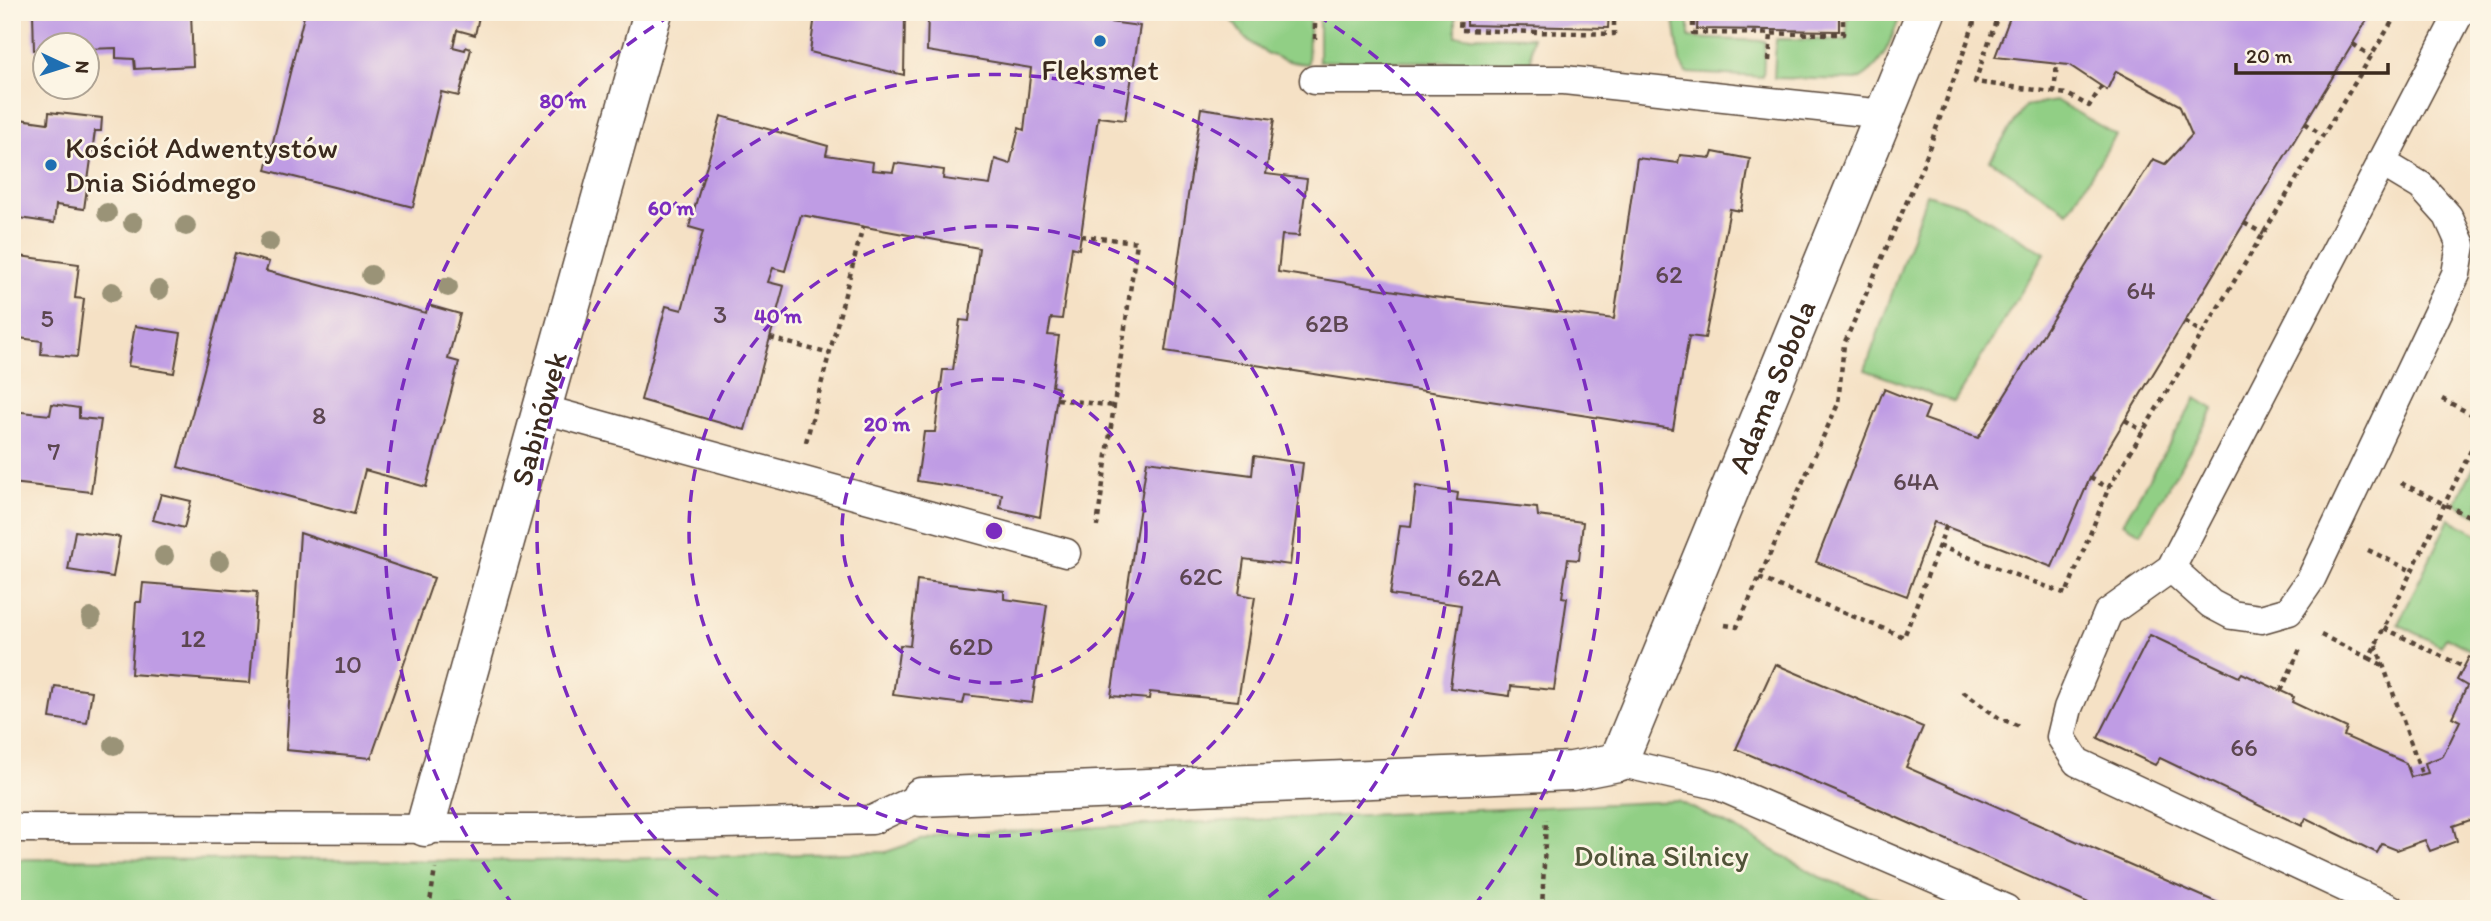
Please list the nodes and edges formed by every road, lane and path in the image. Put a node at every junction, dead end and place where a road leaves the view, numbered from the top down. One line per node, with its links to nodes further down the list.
1 (653, 12): 33 (street, Sabinówek)
2 (1461, 12): 3 (path)
3 (1614, 12)
4 (1693, 12): 11 (path)
5 (1843, 12): 11 (path)
6 (1926, 12): 19 (street, Adama Sobola)
7 (1976, 12): 46 (path)
8 (1999, 12): 18 (path)
9 (2399, 12): 13 (path)
10 (2459, 12): 22 (lane)
11 (1771, 34): 15 (path)
12 (2353, 44): 13 (path)
13 (2371, 56): 21 (path)
14 (2057, 63): 18 (path)
15 (1769, 67)
16 (1314, 80): 19 (lane)
17 (2102, 86): 18 (path)
18 (2054, 93)
19 (1884, 114): 58 (street, Adama Sobola)
20 (2305, 123): 21 (path)
21 (2323, 136): 25 (path)
22 (2381, 162): 45 (lane); 47 (lane)
23 (2244, 223): 25 (path)
24 (863, 226): 30 (path)
25 (2264, 234): 28 (path)
26 (1081, 236): 32 (path)
27 (2185, 321): 28 (path)
28 (2203, 332): 35 (path)
29 (771, 338): 30 (path)
30 (830, 354): 38 (path)
31 (1057, 399): 32 (path)
32 (1114, 406): 44 (path)
33 (542, 409): 38 (lane); 63 (street, Sabinówek)
34 (2125, 420): 35 (path)
35 (2143, 431): 39 (path)
36 (2479, 434): 40 (path)
37 (2090, 478): 39 (path)
38 (796, 479): 44 (lane)
39 (2109, 488): 43 (path)
40 (2444, 504): 41 (path); 49 (path)
41 (2479, 521)
42 (1946, 527): 43 (path)
43 (1939, 546): 46 (path)
44 (1066, 553)
45 (2171, 568): 47 (lane); 67 (lane)
46 (1759, 578): 48 (path)
47 (2279, 614): 50 (path)
48 (1737, 627)
49 (2384, 628): 51 (path); 54 (path)
50 (2309, 629): 52 (path); 55 (path)
51 (2376, 645): 52 (path); 53 (path)
52 (2369, 658): 53 (path)
53 (2384, 666): 59 (path)
54 (2464, 667)
55 (2281, 691)
56 (1963, 692): 57 (path)
57 (2034, 731)
58 (1618, 762): 60 (street); 66 (lane)
59 (2422, 774)
60 (921, 797): 63 (lane)
61 (1546, 816): 65 (path)
62 (12, 828): 63 (lane)
63 (431, 843): 64 (path)
64 (429, 909)
65 (1542, 909)
66 (2006, 909)
67 (2391, 909)

